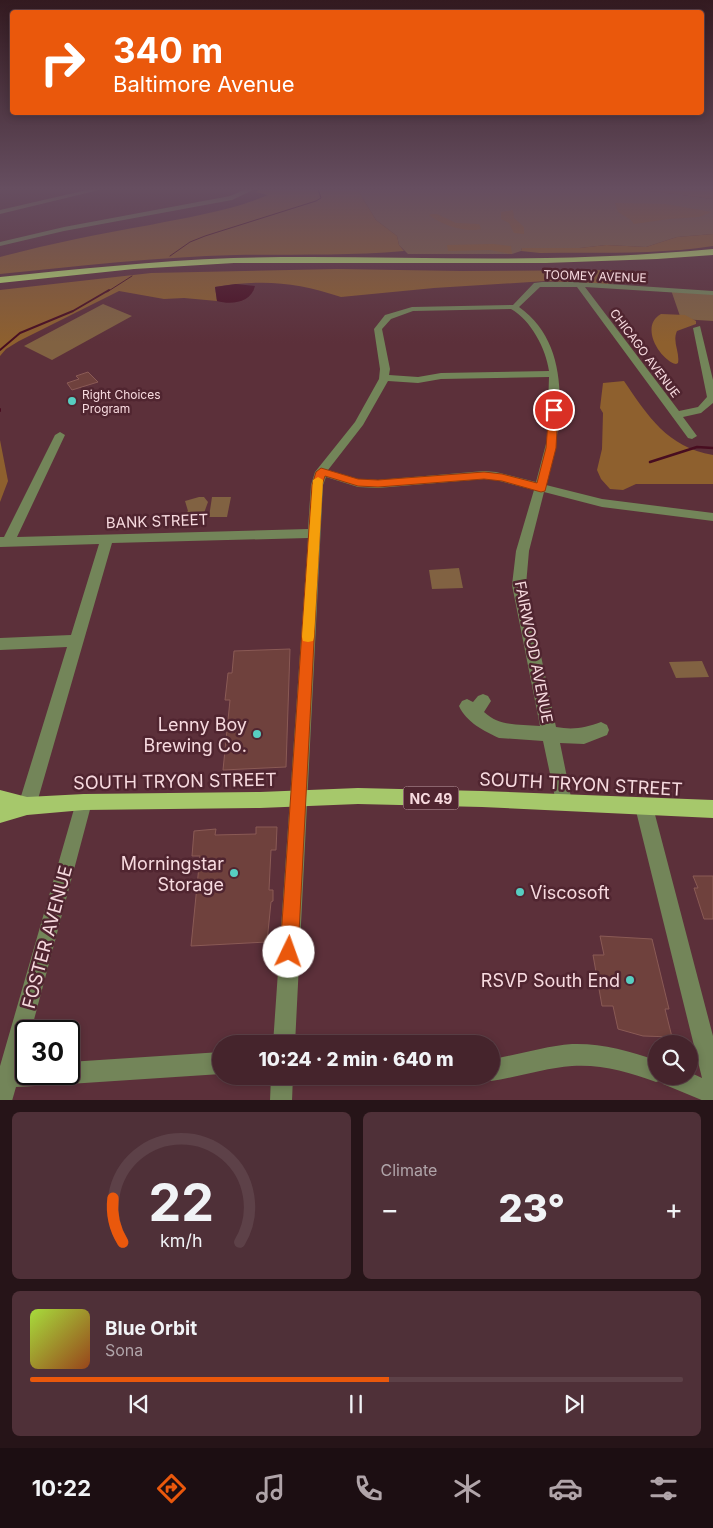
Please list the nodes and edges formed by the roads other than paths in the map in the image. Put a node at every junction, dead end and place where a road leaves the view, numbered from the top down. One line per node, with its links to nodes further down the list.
1 (15, 240): 2 (street)
2 (0, 244)
3 (713, 250): 4 (highway)
4 (630, 260): 5 (highway); 6 (highway); 8 (highway)
5 (709, 260)
6 (0, 280)
7 (579, 284): 9 (street, TOOMEY AVENUE); 10 (street, TOOMEY AVENUE); 14 (street, CHICAGO AVENUE)
8 (0, 285)
9 (713, 293)
10 (514, 308): 12 (street, FAIRWOOD AVENUE); 13 (street)
11 (697, 328): 14 (street)
12 (556, 374): 13 (street); 18 (street, FAIRWOOD AVENUE)
13 (384, 378): 17 (street)
14 (676, 415): 16 (street, CHICAGO AVENUE)
15 (60, 435): 22 (street)
16 (692, 436)
17 (321, 472): 18 (street); 20 (street)
18 (541, 488): 19 (street); 27 (street, FAIRWOOD AVENUE)
19 (713, 517)
20 (314, 533): 21 (street, BANK STREET); 29 (street)
21 (107, 539): 22 (street, BANK STREET); 23 (street)
22 (4, 542)
23 (76, 641): 24 (street); 32 (street)
24 (0, 644)
25 (475, 707): 27 (street)
26 (600, 730): 27 (street)
27 (550, 734): 31 (street, FAIRWOOD AVENUE)
28 (0, 798): 32 (main road, SOUTH TRYON STREET / NC 49)
29 (298, 798): 30 (main road, SOUTH TRYON STREET / NC 49); 31 (main road, SOUTH TRYON STREET / NC 49); 36 (street)
30 (84, 802): 32 (main road, SOUTH TRYON STREET / NC 49); 42 (street, FOSTER AVENUE)
31 (564, 802): 33 (main road, SOUTH TRYON STREET / NC 49)
32 (27, 806): 35 (main road, SOUTH TRYON STREET / NC 49)
33 (644, 807): 34 (main road, SOUTH TRYON STREET / NC 49); 41 (street)
34 (713, 809)
35 (0, 814)
36 (285, 1035)
37 (212, 1064): 40 (street)
38 (500, 1068): 39 (street)
39 (648, 1069)
40 (80, 1072)
41 (713, 1076)
42 (8, 1077): 43 (street); 47 (street, FOSTER AVENUE)
43 (15, 1077)
44 (281, 1085): 48 (street)
45 (693, 1085): 46 (street)
46 (713, 1093)
47 (1, 1100)
48 (280, 1100)

